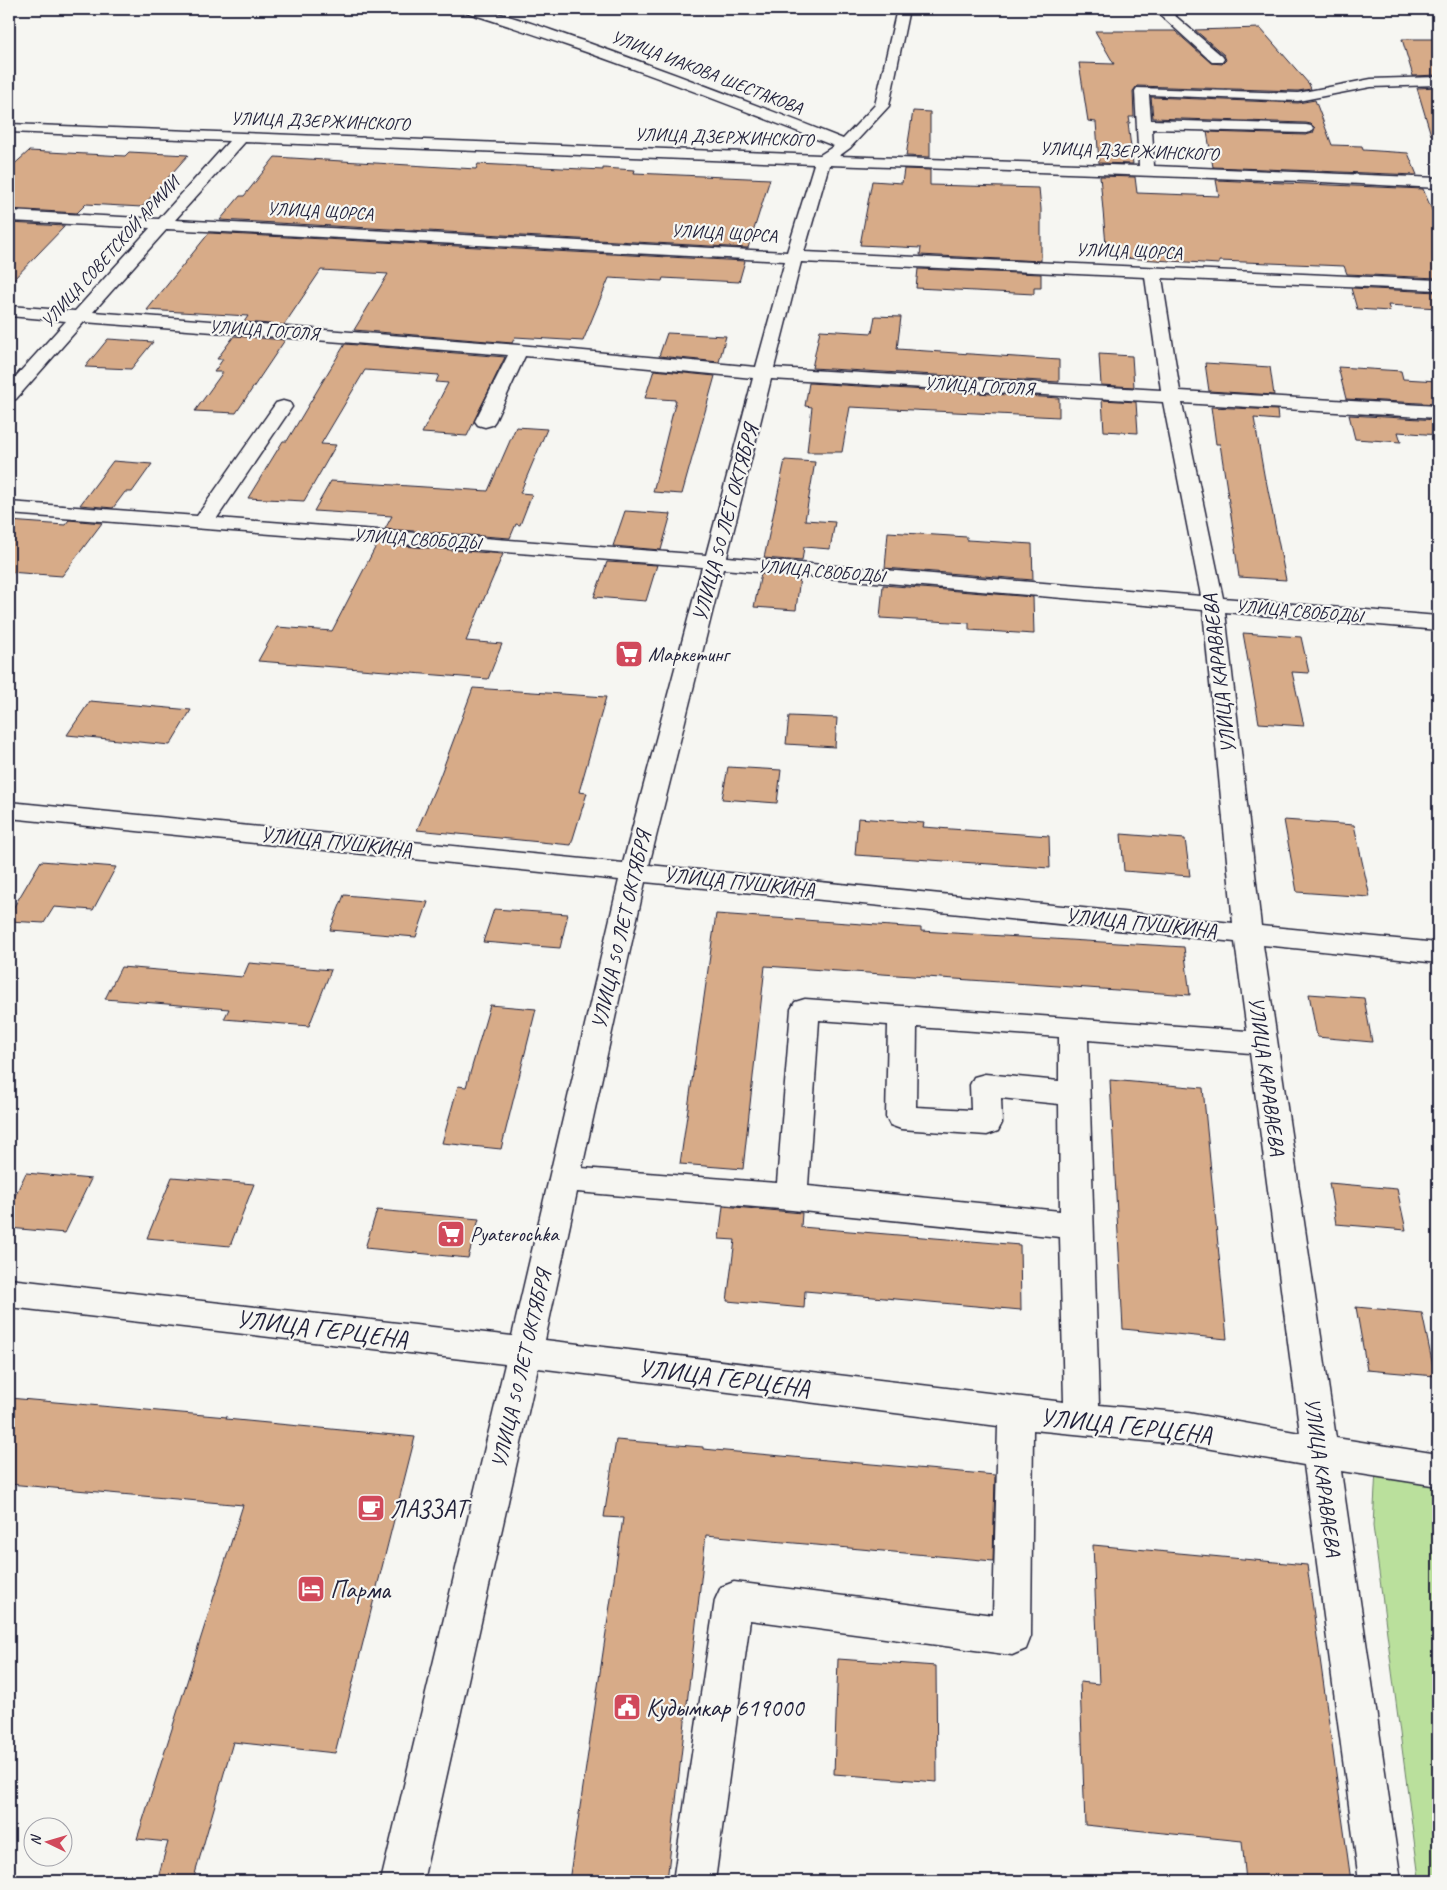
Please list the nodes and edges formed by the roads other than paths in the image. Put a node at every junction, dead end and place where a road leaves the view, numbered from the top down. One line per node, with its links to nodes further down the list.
1 (469, 9): 10 (street, УЛИЦА ИАКОВА ШЕСТАКОВА)
2 (902, 9): 10 (street)
3 (1160, 9): 4 (street)
4 (1217, 58)
5 (1438, 81): 6 (street)
6 (1146, 124): 8 (street); 12 (street)
7 (9, 128): 9 (street, УЛИЦА ДЗЕРЖИНСКОГО)
8 (1306, 129)
9 (241, 136): 11 (street, УЛИЦА ДЗЕРЖИНСКОГО); 15 (street, УЛИЦА СОВЕТСКОЙ АРМИИ)
10 (845, 145): 11 (street)
11 (823, 160): 12 (street, УЛИЦА ДЗЕРЖИНСКОГО); 16 (street, УЛИЦА 50 ЛЕТ ОКТЯБРЯ)
12 (1147, 170): 13 (street, УЛИЦА ДЗЕРЖИНСКОГО)
13 (1438, 183)
14 (9, 216): 15 (street, УЛИЦА ЩОРСА)
15 (164, 223): 16 (street, УЛИЦА ЩОРСА); 20 (street, УЛИЦА СОВЕТСКОЙ АРМИИ)
16 (794, 257): 17 (street, УЛИЦА ЩОРСА); 22 (street, УЛИЦА 50 ЛЕТ ОКТЯБРЯ)
17 (1153, 272): 18 (street, УЛИЦА ЩОРСА); 24 (street, УЛИЦА КАРАВАЕВА)
18 (1438, 285)
19 (9, 310): 20 (street, УЛИЦА ГОГОЛЯ)
20 (80, 316): 21 (street, УЛИЦА ГОГОЛЯ); 23 (street, УЛИЦА СОВЕТСКОЙ АРМИИ)
21 (520, 350): 22 (street, УЛИЦА ГОГОЛЯ); 27 (street)
22 (764, 373): 24 (street, УЛИЦА ГОГОЛЯ); 30 (street, УЛИЦА 50 ЛЕТ ОКТЯБРЯ)
23 (9, 395)
24 (1171, 397): 26 (street, УЛИЦА ГОГОЛЯ); 31 (street, УЛИЦА КАРАВАЕВА)
25 (283, 407): 29 (street)
26 (1438, 412)
27 (486, 421)
28 (9, 508): 29 (street, УЛИЦА СВОБОДЫ)
29 (203, 523): 30 (street, УЛИЦА СВОБОДЫ)
30 (715, 562): 31 (street, УЛИЦА СВОБОДЫ); 34 (street, УЛИЦА 50 ЛЕТ ОКТЯБРЯ)
31 (1213, 603): 32 (street, УЛИЦА СВОБОДЫ); 35 (street, УЛИЦА КАРАВАЕВА)
32 (1438, 623)
33 (9, 810): 34 (street, УЛИЦА ПУШКИНА)
34 (634, 871): 35 (street, УЛИЦА ПУШКИНА); 41 (street, УЛИЦА 50 ЛЕТ ОКТЯБРЯ)
35 (1248, 934): 36 (street, УЛИЦА ПУШКИНА); 39 (street, УЛИЦА КАРАВАЕВА)
36 (1438, 953)
37 (903, 1016): 38 (street); 40 (street); 42 (street)
38 (1073, 1028): 39 (street); 40 (street)
39 (1263, 1043): 48 (street, УЛИЦА КАРАВАЕВА)
40 (1074, 1094): 43 (street)
41 (564, 1179): 42 (street); 45 (street, УЛИЦА 50 ЛЕТ ОКТЯБРЯ)
42 (792, 1197): 43 (street)
43 (1076, 1226): 47 (street)
44 (11, 1298): 45 (street, УЛИЦА ГЕРЦЕНА)
45 (525, 1352): 46 (street, УЛИЦА ГЕРЦЕНА); 50 (street, УЛИЦА 50 ЛЕТ ОКТЯБРЯ)
46 (1016, 1413): 47 (street, УЛИЦА ГЕРЦЕНА); 51 (street)
47 (1082, 1419): 48 (street, УЛИЦА ГЕРЦЕНА)
48 (1320, 1452): 49 (street, УЛИЦА ГЕРЦЕНА); 52 (street, УЛИЦА КАРАВАЕВА)
49 (1438, 1470)
50 (402, 1881)
51 (694, 1881)
52 (1380, 1881)

